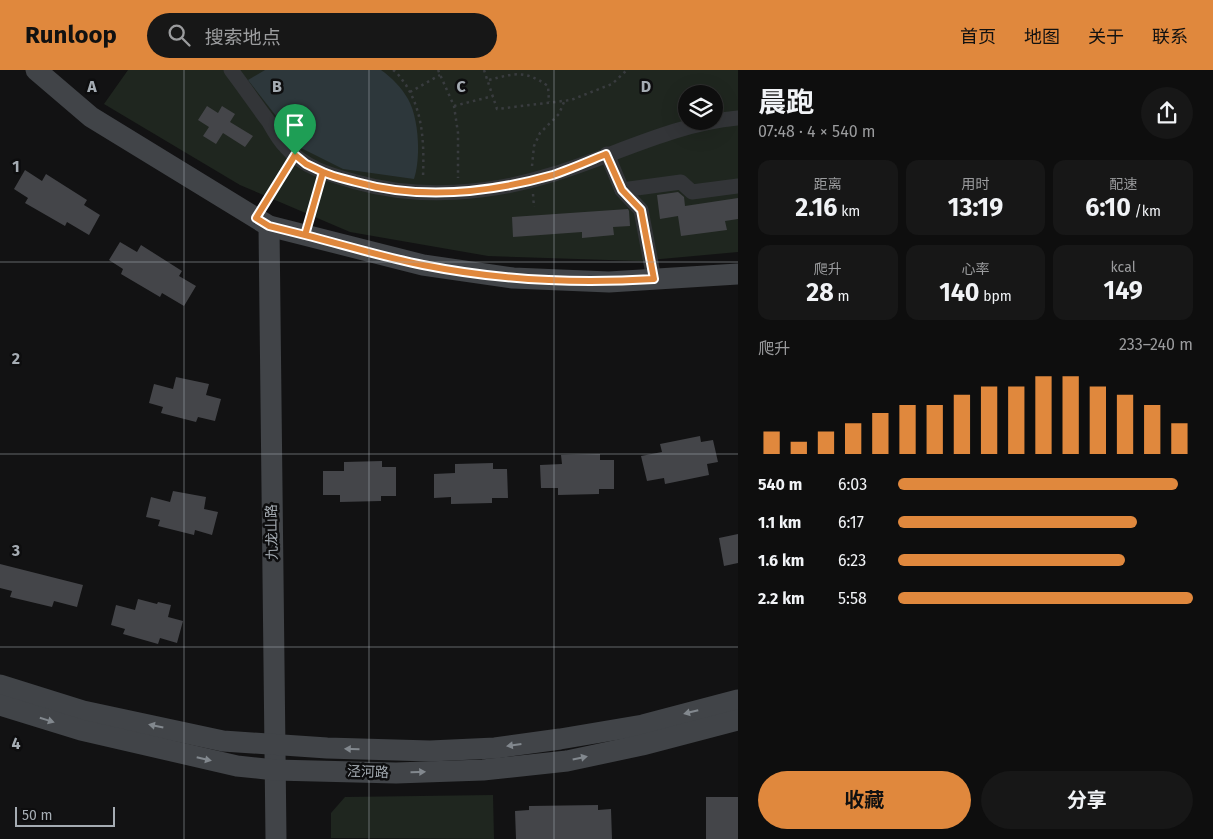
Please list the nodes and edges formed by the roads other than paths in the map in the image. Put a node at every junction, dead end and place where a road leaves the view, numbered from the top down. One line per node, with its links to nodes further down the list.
1 (36, 70): 7 (street)
2 (231, 70): 4 (street)
3 (738, 118): 4 (street)
4 (606, 154): 6 (street)
5 (738, 186): 6 (street)
6 (622, 190): 9 (street)
7 (262, 222): 9 (street); 14 (street, 九龙山路)
8 (738, 274): 9 (street)
9 (654, 279)
10 (0, 685): 14 (street, 泾河路, one-way to 10)
11 (738, 700): 14 (street, 泾河路, one-way to 14)
12 (0, 705): 15 (street, 泾河路, one-way to 15)
13 (738, 720): 15 (street, 泾河路, one-way to 13)
14 (274, 744): 15 (street, 九龙山路)
15 (274, 770): 16 (street, 九龙山路)
16 (276, 839)

